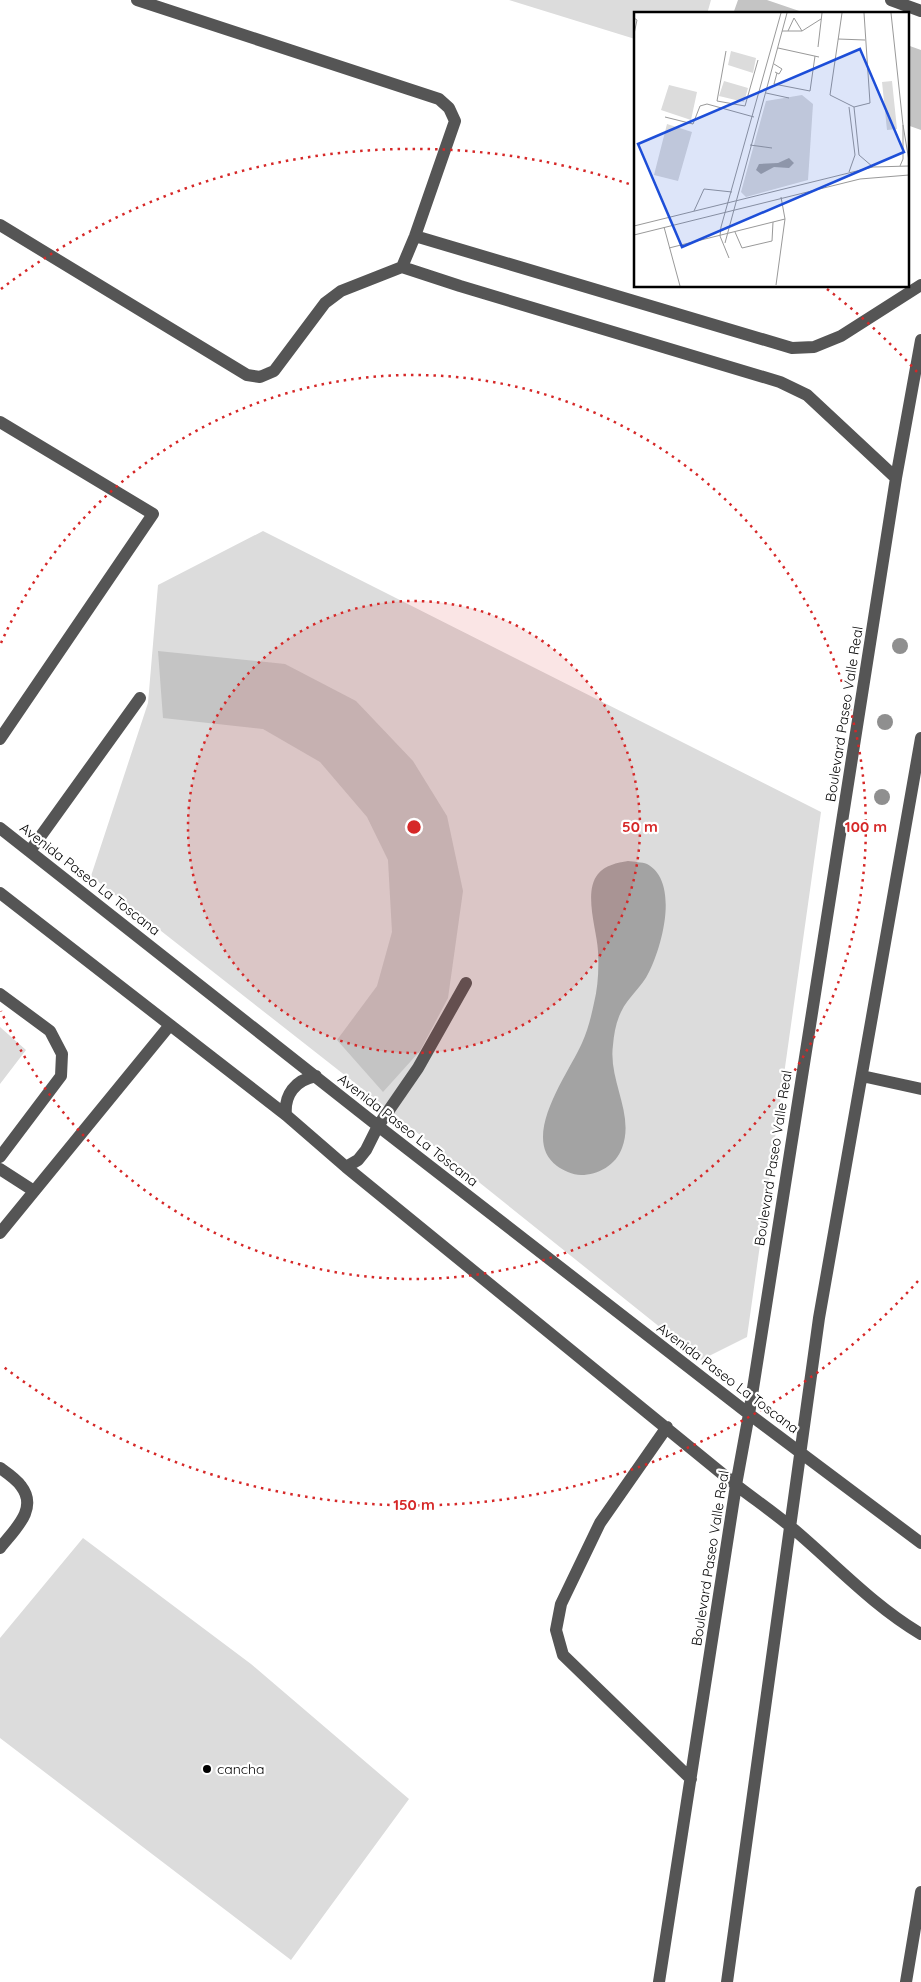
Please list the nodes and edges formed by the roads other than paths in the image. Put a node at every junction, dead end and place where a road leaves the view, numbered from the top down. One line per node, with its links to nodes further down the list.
1 (137, 0): 5 (street)
2 (891, 0): 3 (street)
3 (921, 11)
4 (0, 225): 6 (street)
5 (415, 236): 6 (street); 7 (street)
6 (402, 267): 10 (street)
7 (921, 285)
8 (921, 340): 10 (street, Boulevard Paseo Valle Real)
9 (0, 422): 12 (street)
10 (896, 478): 30 (street, Boulevard Paseo Valle Real)
11 (140, 698): 15 (street)
12 (0, 738)
13 (921, 738): 21 (street)
14 (0, 828): 15 (street, Avenida Paseo La Toscana)
15 (30, 851): 20 (street, Avenida Paseo La Toscana)
16 (0, 893): 19 (street)
17 (466, 983): 24 (street)
18 (0, 994): 25 (street)
19 (170, 1024): 23 (street); 28 (street)
20 (316, 1076): 23 (street); 24 (street, Avenida Paseo La Toscana)
21 (862, 1076): 22 (street); 32 (street)
22 (921, 1088)
23 (286, 1115): 26 (street)
24 (378, 1126): 26 (street); 30 (street, Avenida Paseo La Toscana)
25 (0, 1157)
26 (346, 1167): 31 (street)
27 (0, 1168): 28 (street)
28 (34, 1191): 29 (street)
29 (0, 1233)
30 (749, 1414): 32 (street, Avenida Paseo La Toscana); 34 (street, Boulevard Paseo Valle Real)
31 (667, 1427): 34 (street); 39 (street)
32 (800, 1451): 35 (street); 36 (street, Avenida Paseo La Toscana)
33 (0, 1468): 37 (street)
34 (736, 1485): 35 (street); 39 (street, Boulevard Paseo Valle Real)
35 (790, 1526): 38 (street); 42 (street)
36 (921, 1543)
37 (0, 1548)
38 (921, 1634)
39 (691, 1779): 41 (street, Boulevard Paseo Valle Real)
40 (921, 1892): 43 (street)
41 (660, 1982)
42 (728, 1982)
43 (906, 1982)

